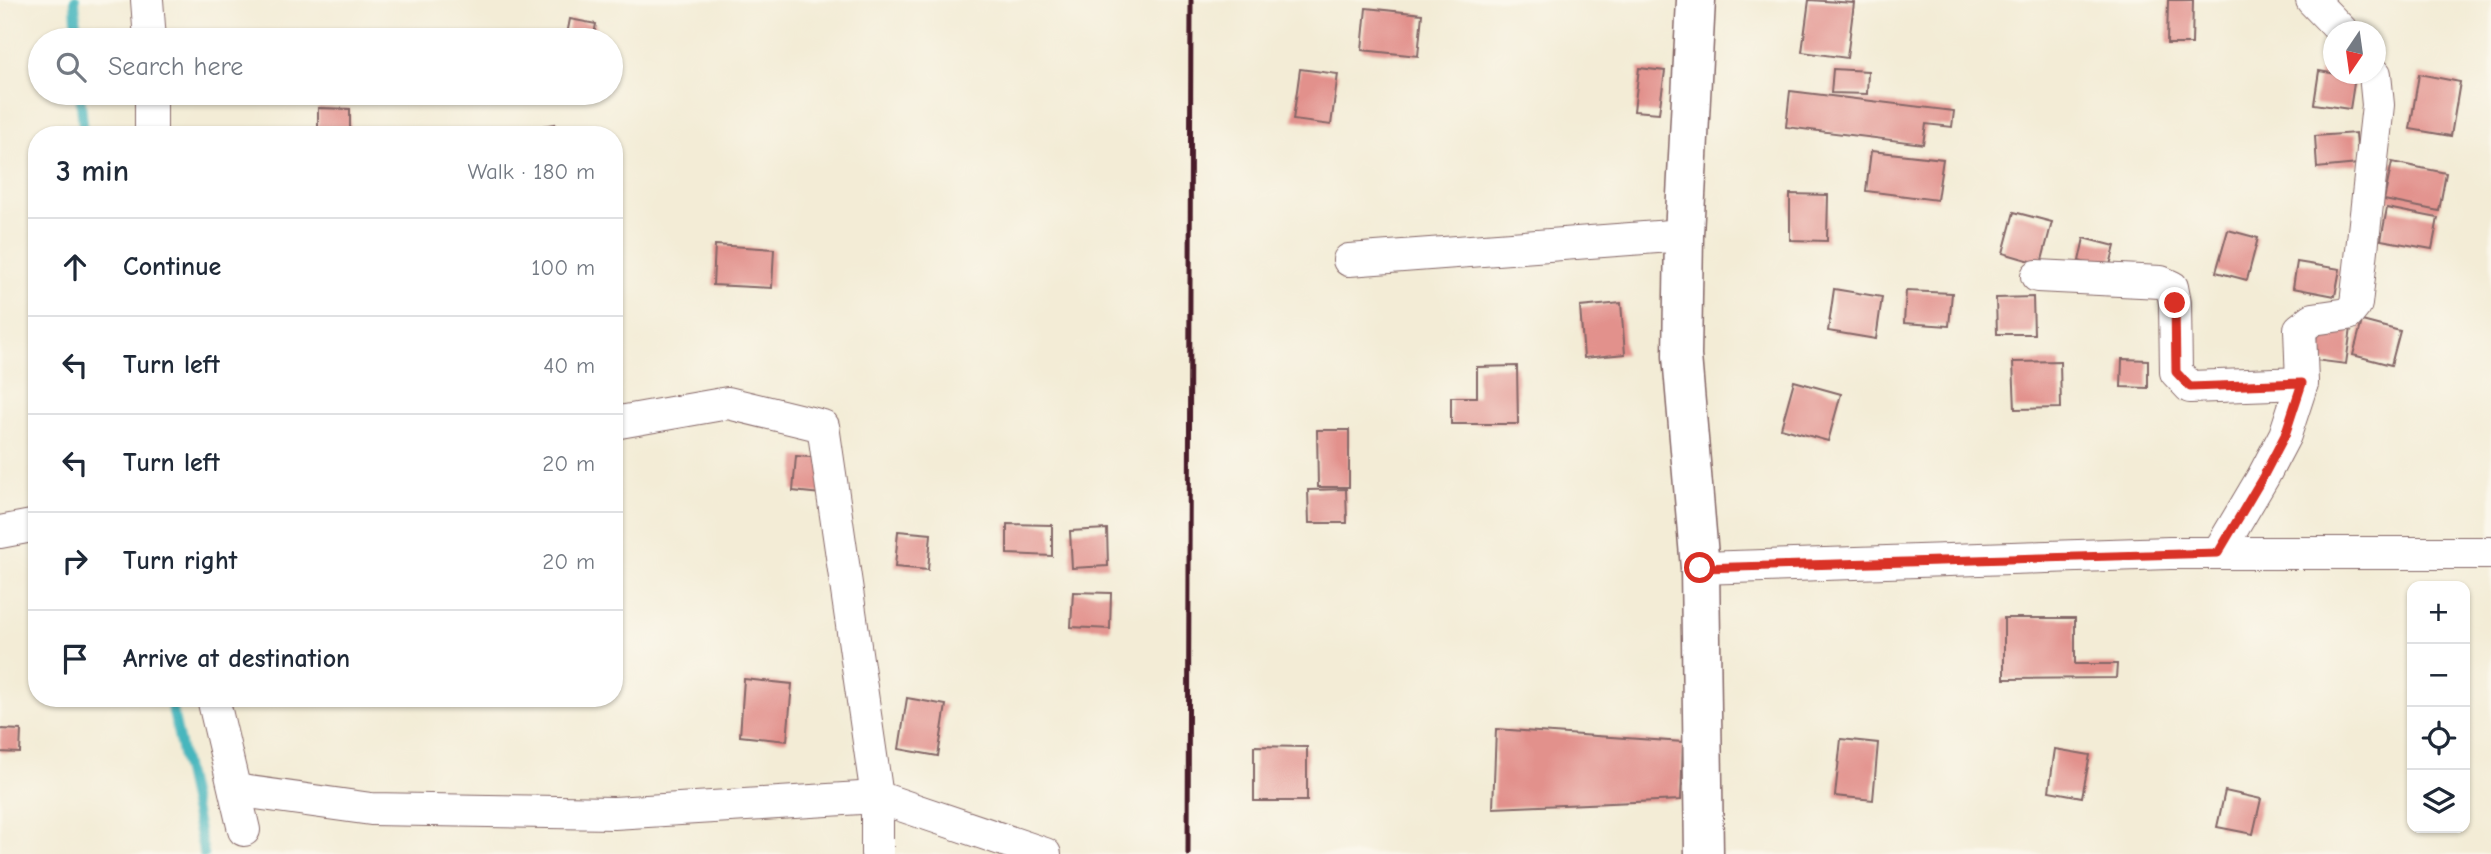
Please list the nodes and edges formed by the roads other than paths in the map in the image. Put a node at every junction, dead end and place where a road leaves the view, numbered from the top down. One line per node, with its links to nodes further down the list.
1 (147, 0): 5 (street)
2 (1696, 0): 9 (main road)
3 (2312, 0): 4 (street)
4 (2332, 21)
5 (149, 28)
6 (2376, 84): 12 (street)
7 (150, 105): 8 (street)
8 (151, 126)
9 (1684, 235): 10 (street); 18 (main road)
10 (1349, 260)
11 (2037, 276): 12 (street)
12 (2302, 383): 16 (street)
13 (623, 421): 21 (street)
14 (28, 527): 15 (street)
15 (0, 532)
16 (2218, 553): 17 (street); 18 (street)
17 (2491, 553)
18 (1700, 568): 25 (main road)
19 (215, 707): 20 (street)
20 (235, 790): 21 (street); 22 (street)
21 (877, 797): 23 (street); 24 (street)
22 (244, 830)
23 (877, 854)
24 (1045, 854)
25 (1704, 854)

